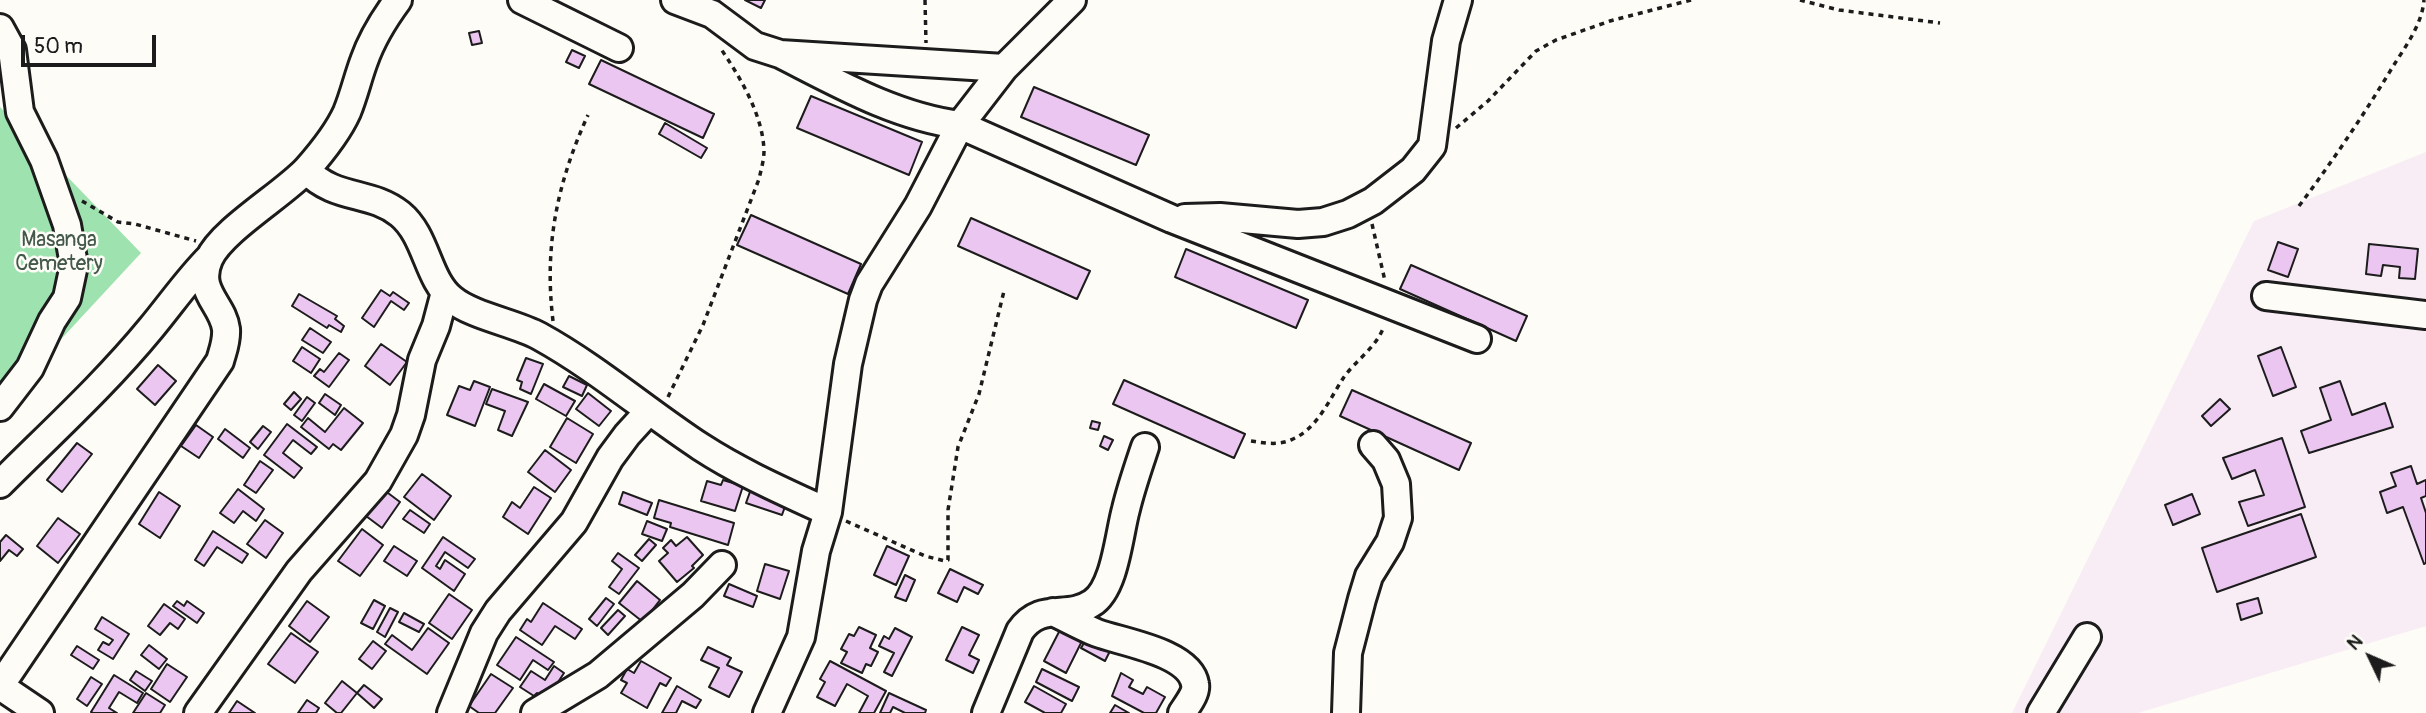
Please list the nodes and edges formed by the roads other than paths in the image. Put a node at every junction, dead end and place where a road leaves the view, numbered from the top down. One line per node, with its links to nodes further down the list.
1 (398, 0): 12 (street)
2 (522, 0): 7 (street)
3 (675, 0): 8 (street)
4 (1072, 0): 9 (street)
5 (1458, 0): 13 (street)
6 (0, 28): 10 (street)
7 (619, 48)
8 (780, 54): 9 (street); 11 (street)
9 (1004, 68): 11 (street)
10 (8, 87): 19 (street)
11 (960, 125): 13 (street); 24 (street)
12 (306, 170): 14 (street); 15 (street)
13 (1172, 219): 18 (street)
14 (213, 252): 23 (street); 28 (street)
15 (445, 292): 20 (street); 29 (street)
16 (2266, 296): 17 (street)
17 (2426, 315)
18 (1477, 339)
19 (0, 407)
20 (653, 415): 24 (street); 30 (street)
21 (1373, 445): 35 (street)
22 (1145, 447): 26 (street)
23 (0, 484)
24 (828, 512): 32 (street)
25 (722, 565): 31 (street)
26 (1053, 612): 33 (street); 34 (street)
27 (2087, 637): 36 (street)
28 (40, 713)
29 (198, 713)
30 (451, 713)
31 (535, 713)
32 (767, 713)
33 (986, 713)
34 (1182, 713)
35 (1346, 713)
36 (2041, 713)

